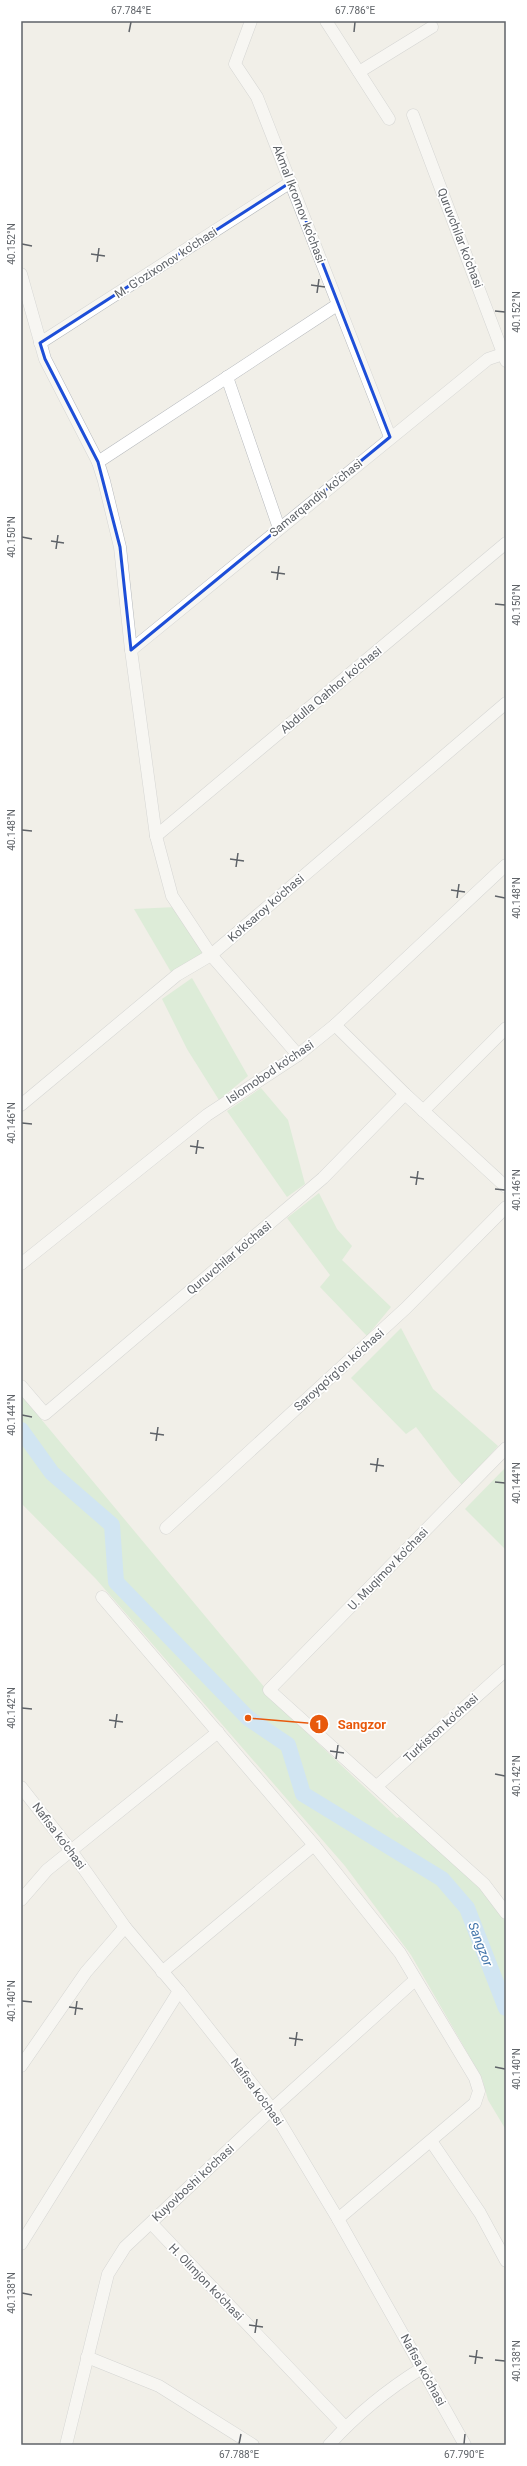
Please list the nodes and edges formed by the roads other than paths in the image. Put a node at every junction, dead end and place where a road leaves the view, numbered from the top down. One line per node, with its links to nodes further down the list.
1 (250, 21): 7 (street, Akmal Ikromov ko'chasi)
2 (326, 21): 4 (street)
3 (432, 27): 4 (street)
4 (359, 72): 6 (street)
5 (414, 115): 11 (street, Quruvchilar ko'chasi)
6 (389, 119)
7 (291, 182): 9 (street, Akmal Ikromov ko'chasi); 10 (street, M. G'ozixonov ko'chasi)
8 (21, 274): 10 (street)
9 (337, 305): 12 (street); 13 (street, Akmal Ikromov ko'chasi)
10 (40, 343): 14 (street)
11 (505, 356): 13 (street, Samarqandiy ko'chasi)
12 (227, 378): 14 (street); 15 (street)
13 (390, 437): 15 (street, Samarqandiy ko'chasi)
14 (98, 462): 17 (street)
15 (279, 528): 17 (street, Samarqandiy ko'chasi)
16 (506, 543): 19 (street, Abdulla Qahhor ko'chasi)
17 (131, 650): 19 (street)
18 (506, 703): 21 (street, Ko'ksaroy ko'chasi)
19 (156, 836): 21 (street)
20 (506, 865): 22 (street, Islomobod ko'chasi)
21 (211, 955): 24 (street); 26 (street, Ko'ksaroy ko'chasi)
22 (335, 1025): 24 (street, Islomobod ko'chasi); 25 (street)
23 (506, 1028): 27 (street)
24 (298, 1055): 30 (street, Islomobod ko'chasi)
25 (405, 1094): 27 (street); 31 (street, Quruvchilar ko'chasi)
26 (21, 1105)
27 (423, 1111): 28 (street)
28 (506, 1187)
29 (506, 1207): 33 (street, Saroyqo'rg'on ko'chasi)
30 (21, 1264)
31 (21, 1386)
32 (506, 1448): 37 (street, U. Muqimov ko'chasi)
33 (166, 1528)
34 (102, 1597): 36 (street)
35 (506, 1670): 37 (street, Turkiston ko'chasi)
36 (218, 1732): 39 (street); 40 (street)
37 (377, 1786): 42 (street)
38 (21, 1787): 40 (street, Nafisa ko'chasi)
39 (314, 1845): 44 (street); 45 (street)
40 (72, 1852): 41 (street); 43 (street, Nafisa ko'chasi)
41 (21, 1900)
42 (506, 1913)
43 (125, 1927): 44 (street, Nafisa ko'chasi); 47 (street)
44 (162, 1972): 46 (street, Nafisa ko'chasi)
45 (415, 1980): 48 (street, Kuyovboshi ko'chasi); 49 (street)
46 (178, 1991): 48 (street, Nafisa ko'chasi); 52 (street)
47 (21, 2066)
48 (272, 2109): 50 (street, Nafisa ko'chasi); 51 (street, Kuyovboshi ko'chasi)
49 (431, 2141): 50 (street); 53 (street)
50 (338, 2219): 55 (street, Nafisa ko'chasi)
51 (151, 2223): 54 (street, Kuyovboshi ko'chasi); 56 (street, H. Olimjon ko'chasi)
52 (21, 2244)
53 (506, 2261)
54 (87, 2357): 57 (street, Kuyovboshi ko'chasi); 58 (street)
55 (422, 2368): 56 (street); 60 (street, Nafisa ko'chasi)
56 (345, 2427): 59 (street)
57 (66, 2445)
58 (253, 2445)
59 (329, 2445)
60 (465, 2445)

